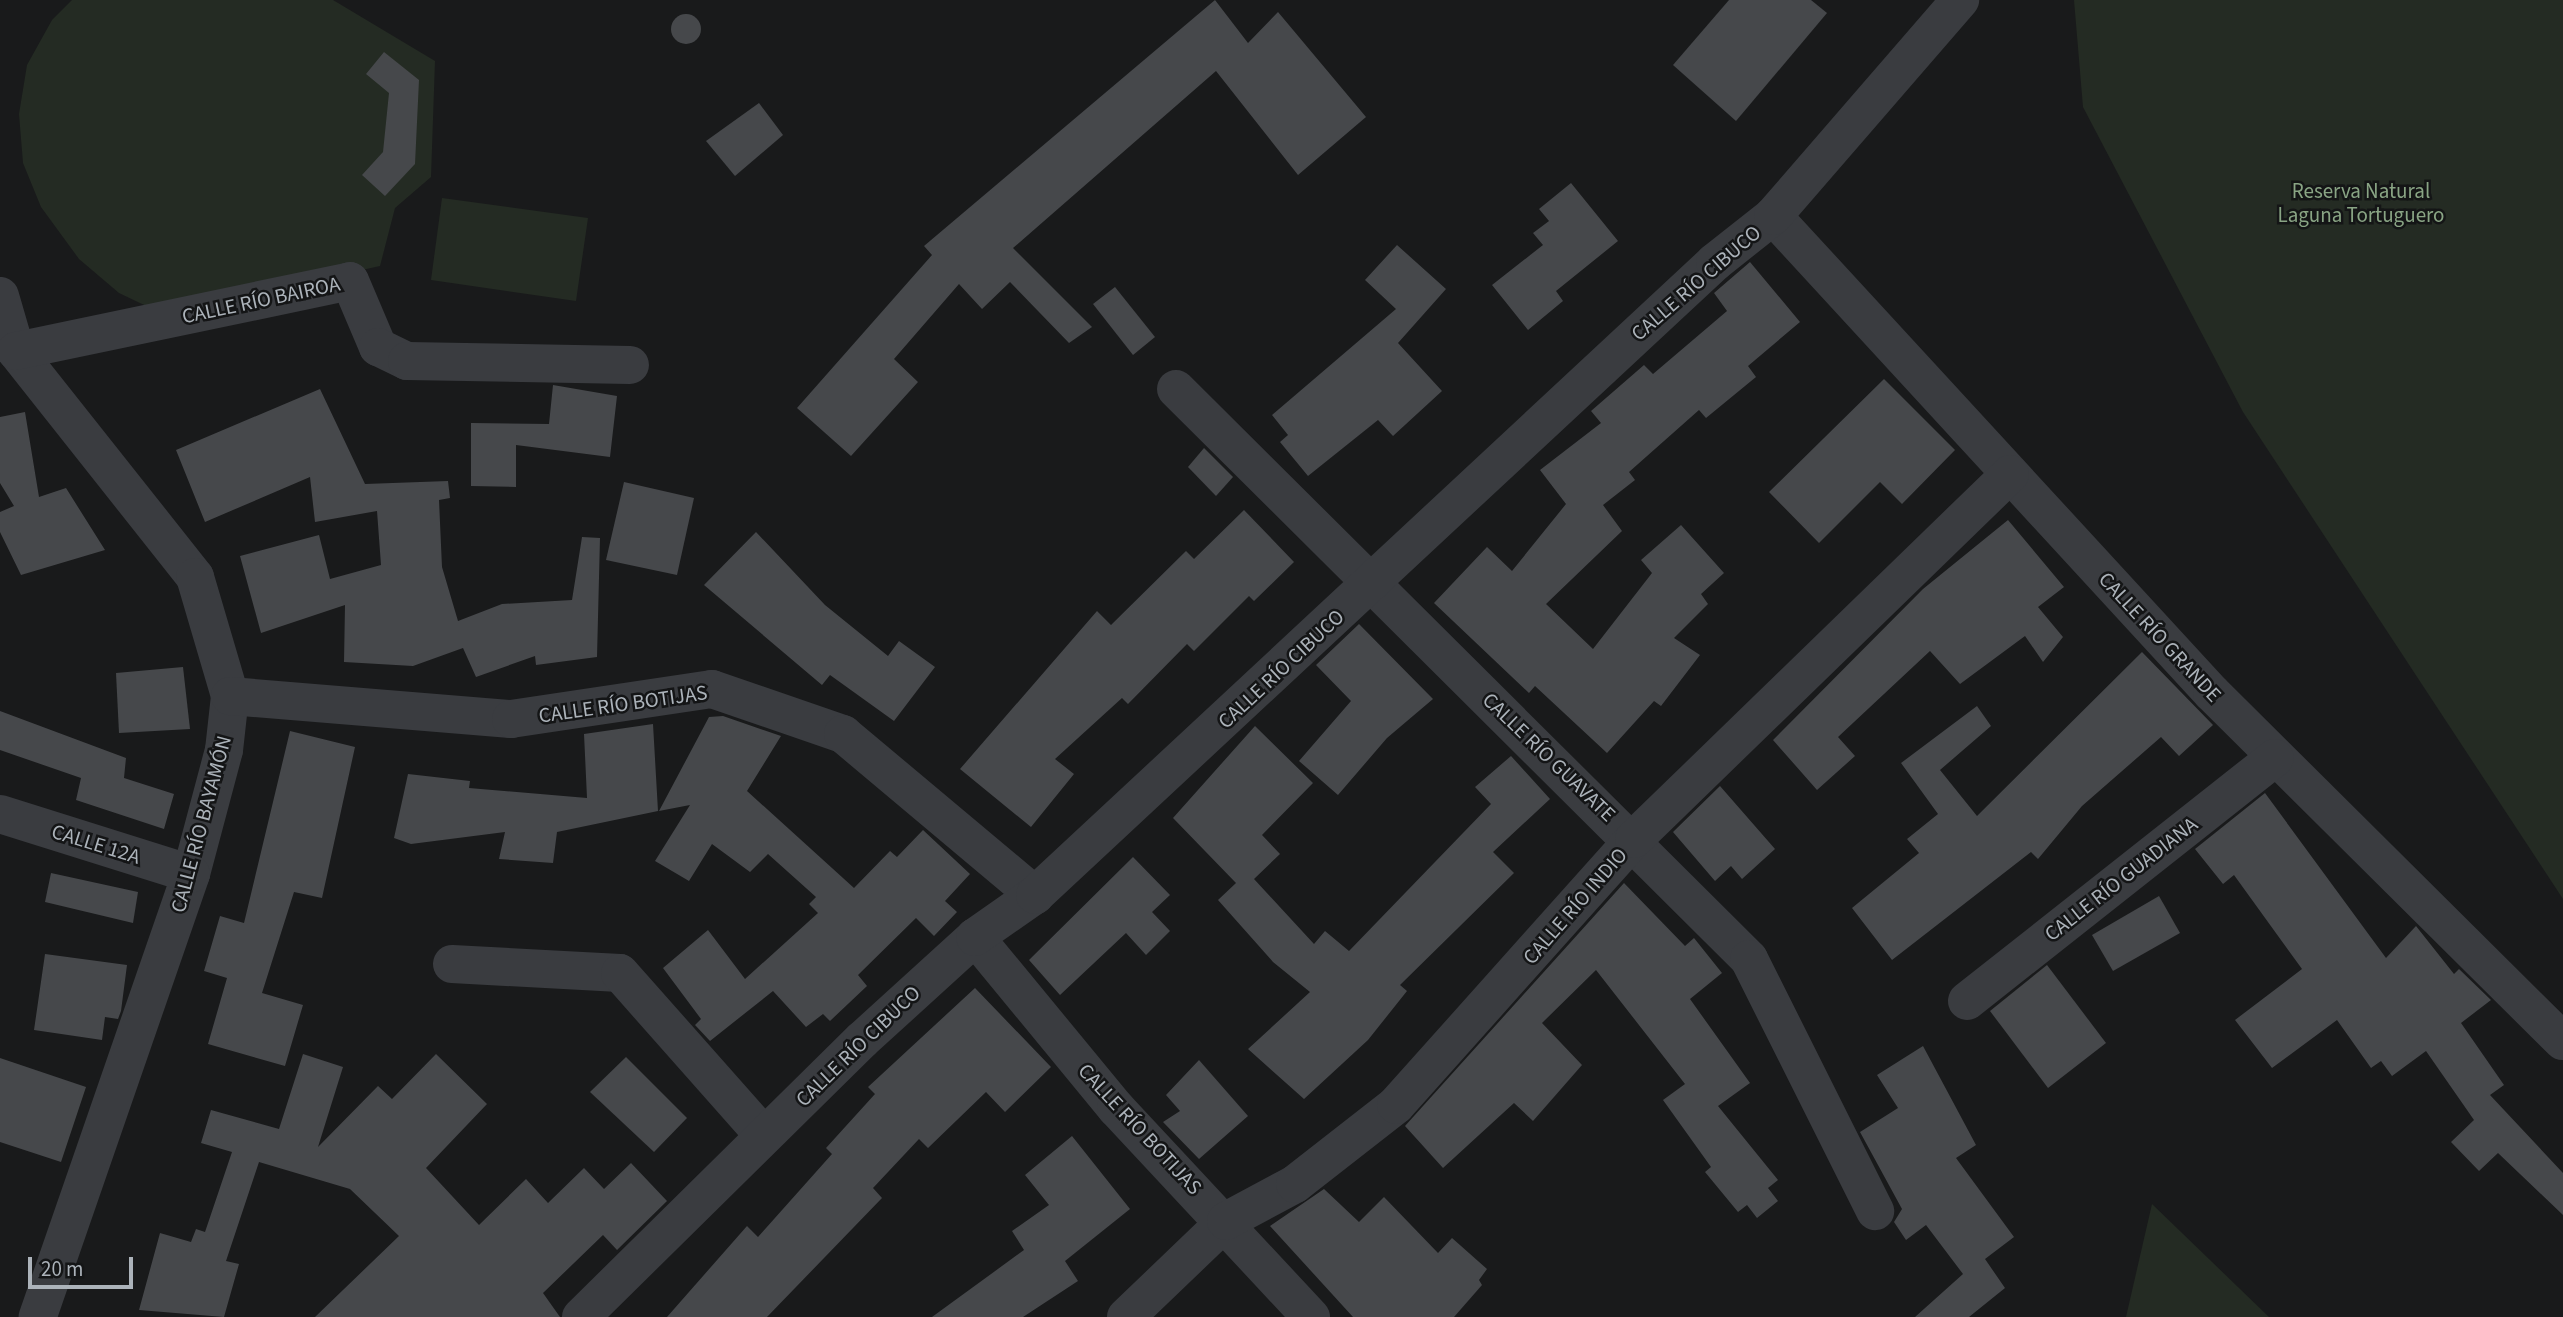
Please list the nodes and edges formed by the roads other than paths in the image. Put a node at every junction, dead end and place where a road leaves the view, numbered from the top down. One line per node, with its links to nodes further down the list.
1 (1960, 0): 2 (street, CALLE RÍO CIBUCO)
2 (1773, 216): 7 (street, CALLE RÍO GRANDE); 8 (street, CALLE RÍO CIBUCO)
3 (0, 296): 4 (street, CALLE RÍO BAYAMÓN)
4 (8, 342): 5 (street, CALLE RÍO BAIROA); 9 (street, CALLE RÍO BAYAMÓN)
5 (630, 365)
6 (1176, 389): 8 (street, CALLE RÍO GUAVATE)
7 (2010, 474): 10 (street, CALLE RÍO GRANDE); 12 (street, CALLE RÍO INDIO)
8 (1373, 586): 12 (street, CALLE RÍO GUAVATE); 14 (street, CALLE RÍO CIBUCO)
9 (230, 696): 13 (street, CALLE RÍO BAYAMÓN); 14 (street, CALLE RÍO BOTIJAS)
10 (2276, 758): 17 (street, CALLE RÍO GUADIANA); 18 (street, CALLE RÍO GRANDE)
11 (0, 814): 13 (street, CALLE 12A)
12 (1634, 839): 20 (street, CALLE RÍO GUAVATE); 21 (street, CALLE RÍO INDIO)
13 (191, 874): 22 (street, CALLE RÍO BAYAMÓN)
14 (1035, 895): 15 (street, CALLE RÍO CIBUCO)
15 (975, 937): 19 (street, CALLE RÍO CIBUCO); 21 (street, CALLE RÍO BOTIJAS)
16 (452, 964): 19 (street)
17 (1967, 1001)
18 (2563, 1041)
19 (764, 1136): 23 (street, CALLE RÍO CIBUCO)
20 (1875, 1211)
21 (1226, 1222): 24 (street, CALLE RÍO INDIO); 25 (street, CALLE RÍO BOTIJAS)
22 (38, 1317)
23 (581, 1317)
24 (1126, 1317)
25 (1311, 1317)

